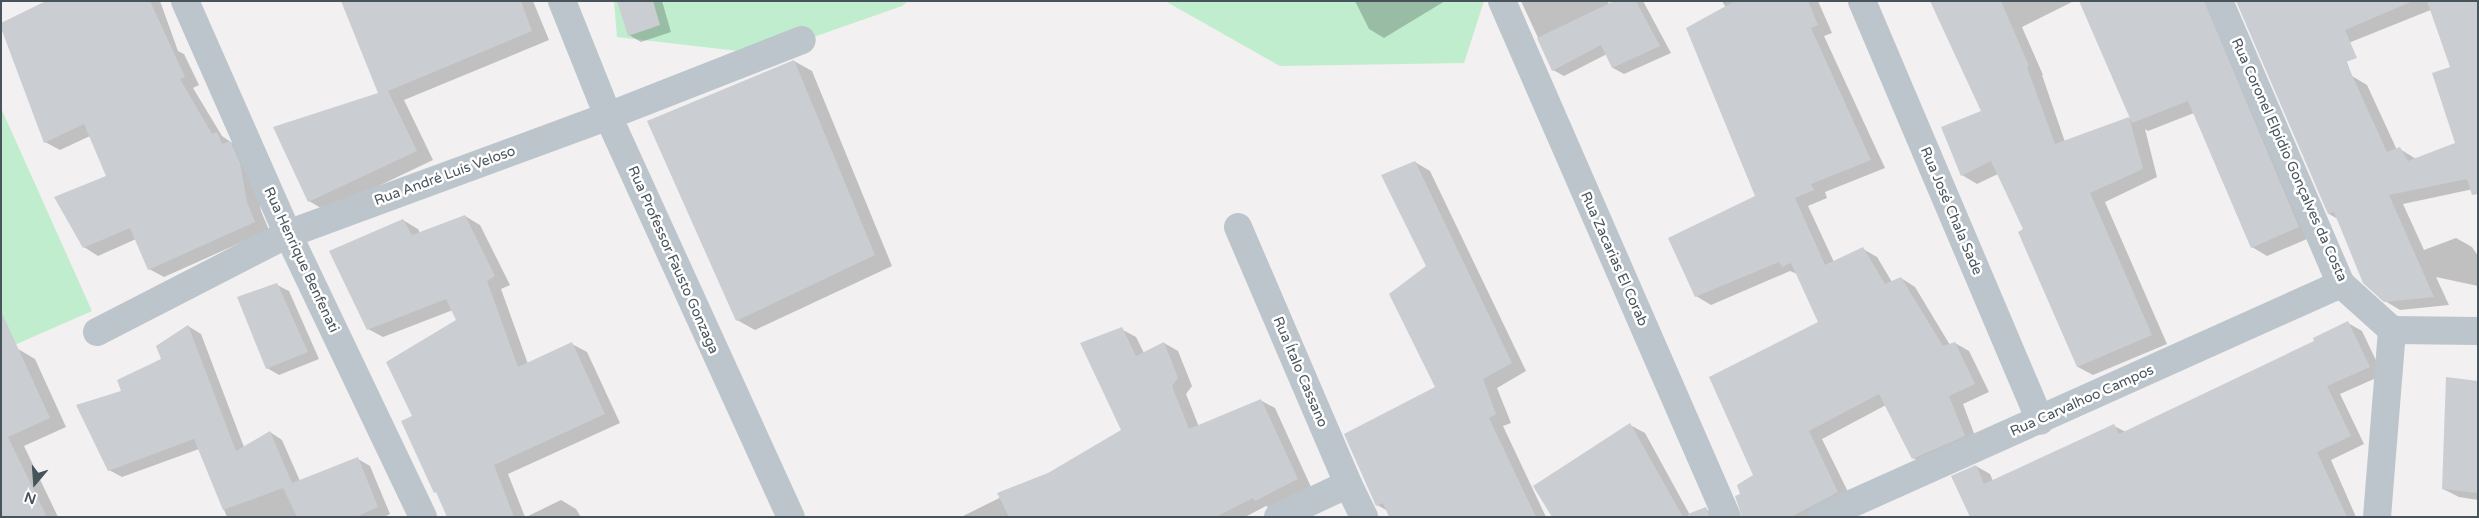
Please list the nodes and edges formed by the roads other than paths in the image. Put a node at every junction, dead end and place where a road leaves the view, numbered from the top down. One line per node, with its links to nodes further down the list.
1 (185, 1): 9 (street, Rua Henrique Benfenati)
2 (562, 1): 7 (street, Rua Professor Fausto Gonzaga)
3 (1502, 1): 20 (street, Rua Zacarias El Corab)
4 (1862, 1): 14 (street, Rua José Chala Sade)
5 (2219, 1): 10 (street, Rua Coronel Elpídio Gonçalves da Costa)
6 (802, 40): 7 (street, Rua André Luís Veloso)
7 (608, 116): 9 (street, Rua André Luís Veloso); 17 (street, Rua Professor Fausto Gonzaga)
8 (1238, 227): 15 (street, Rua Ítalo Cassano)
9 (288, 234): 13 (street, Rua André Luís Veloso); 16 (street, Rua Henrique Benfenati)
10 (2341, 284): 11 (street, Rua Coronel Elpídio Gonçalves da Costa); 14 (street, Rua Carvalhoo Campos)
11 (2392, 330): 12 (street); 22 (street)
12 (2478, 331)
13 (96, 332)
14 (2040, 421): 21 (street, Rua Carvalhoo Campos)
15 (1348, 484): 18 (street); 19 (street, Rua Ítalo Cassano)
16 (423, 517)
17 (791, 517)
18 (1278, 517)
19 (1364, 517)
20 (1727, 517)
21 (1822, 517)
22 (2377, 517)

